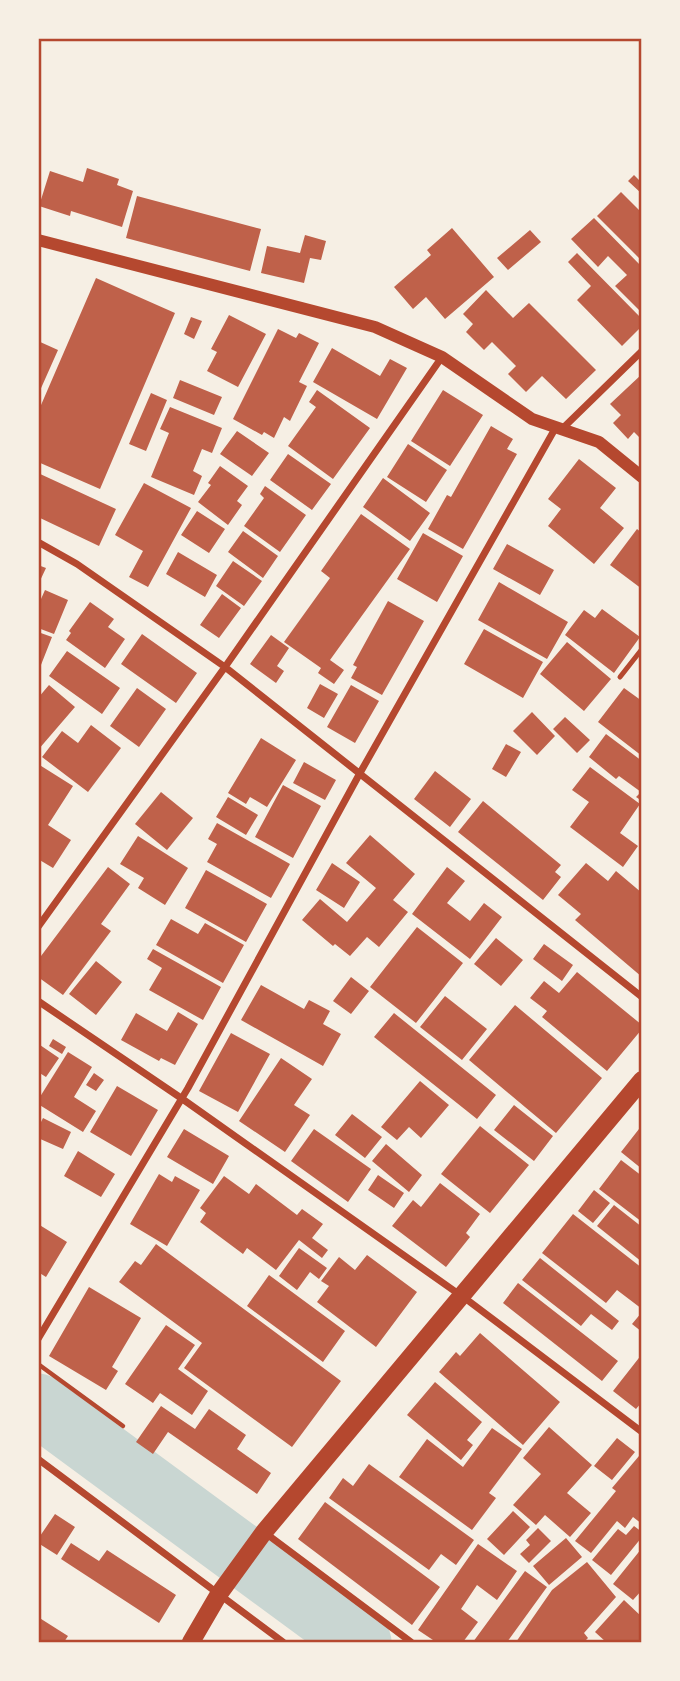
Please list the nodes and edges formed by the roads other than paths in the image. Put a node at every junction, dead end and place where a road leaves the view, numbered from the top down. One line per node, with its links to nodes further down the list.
1 (38, 240): 3 (street)
2 (642, 351): 4 (street)
3 (442, 357): 4 (street); 8 (street)
4 (559, 428): 5 (street); 10 (street)
5 (642, 477)
6 (38, 542): 8 (street)
7 (642, 649): 9 (lane)
8 (225, 667): 10 (street); 11 (street)
9 (620, 677)
10 (360, 773): 12 (street); 15 (street)
11 (38, 927)
12 (642, 997)
13 (38, 1001): 15 (street)
14 (642, 1080): 16 (main road)
15 (181, 1098): 16 (street); 17 (street)
16 (461, 1296): 18 (street); 20 (main road)
17 (38, 1339)
18 (642, 1432)
19 (38, 1459): 21 (street)
20 (260, 1537): 21 (main road); 24 (street)
21 (224, 1588): 22 (main road); 23 (street)
22 (191, 1643)
23 (283, 1643)
24 (411, 1643)

